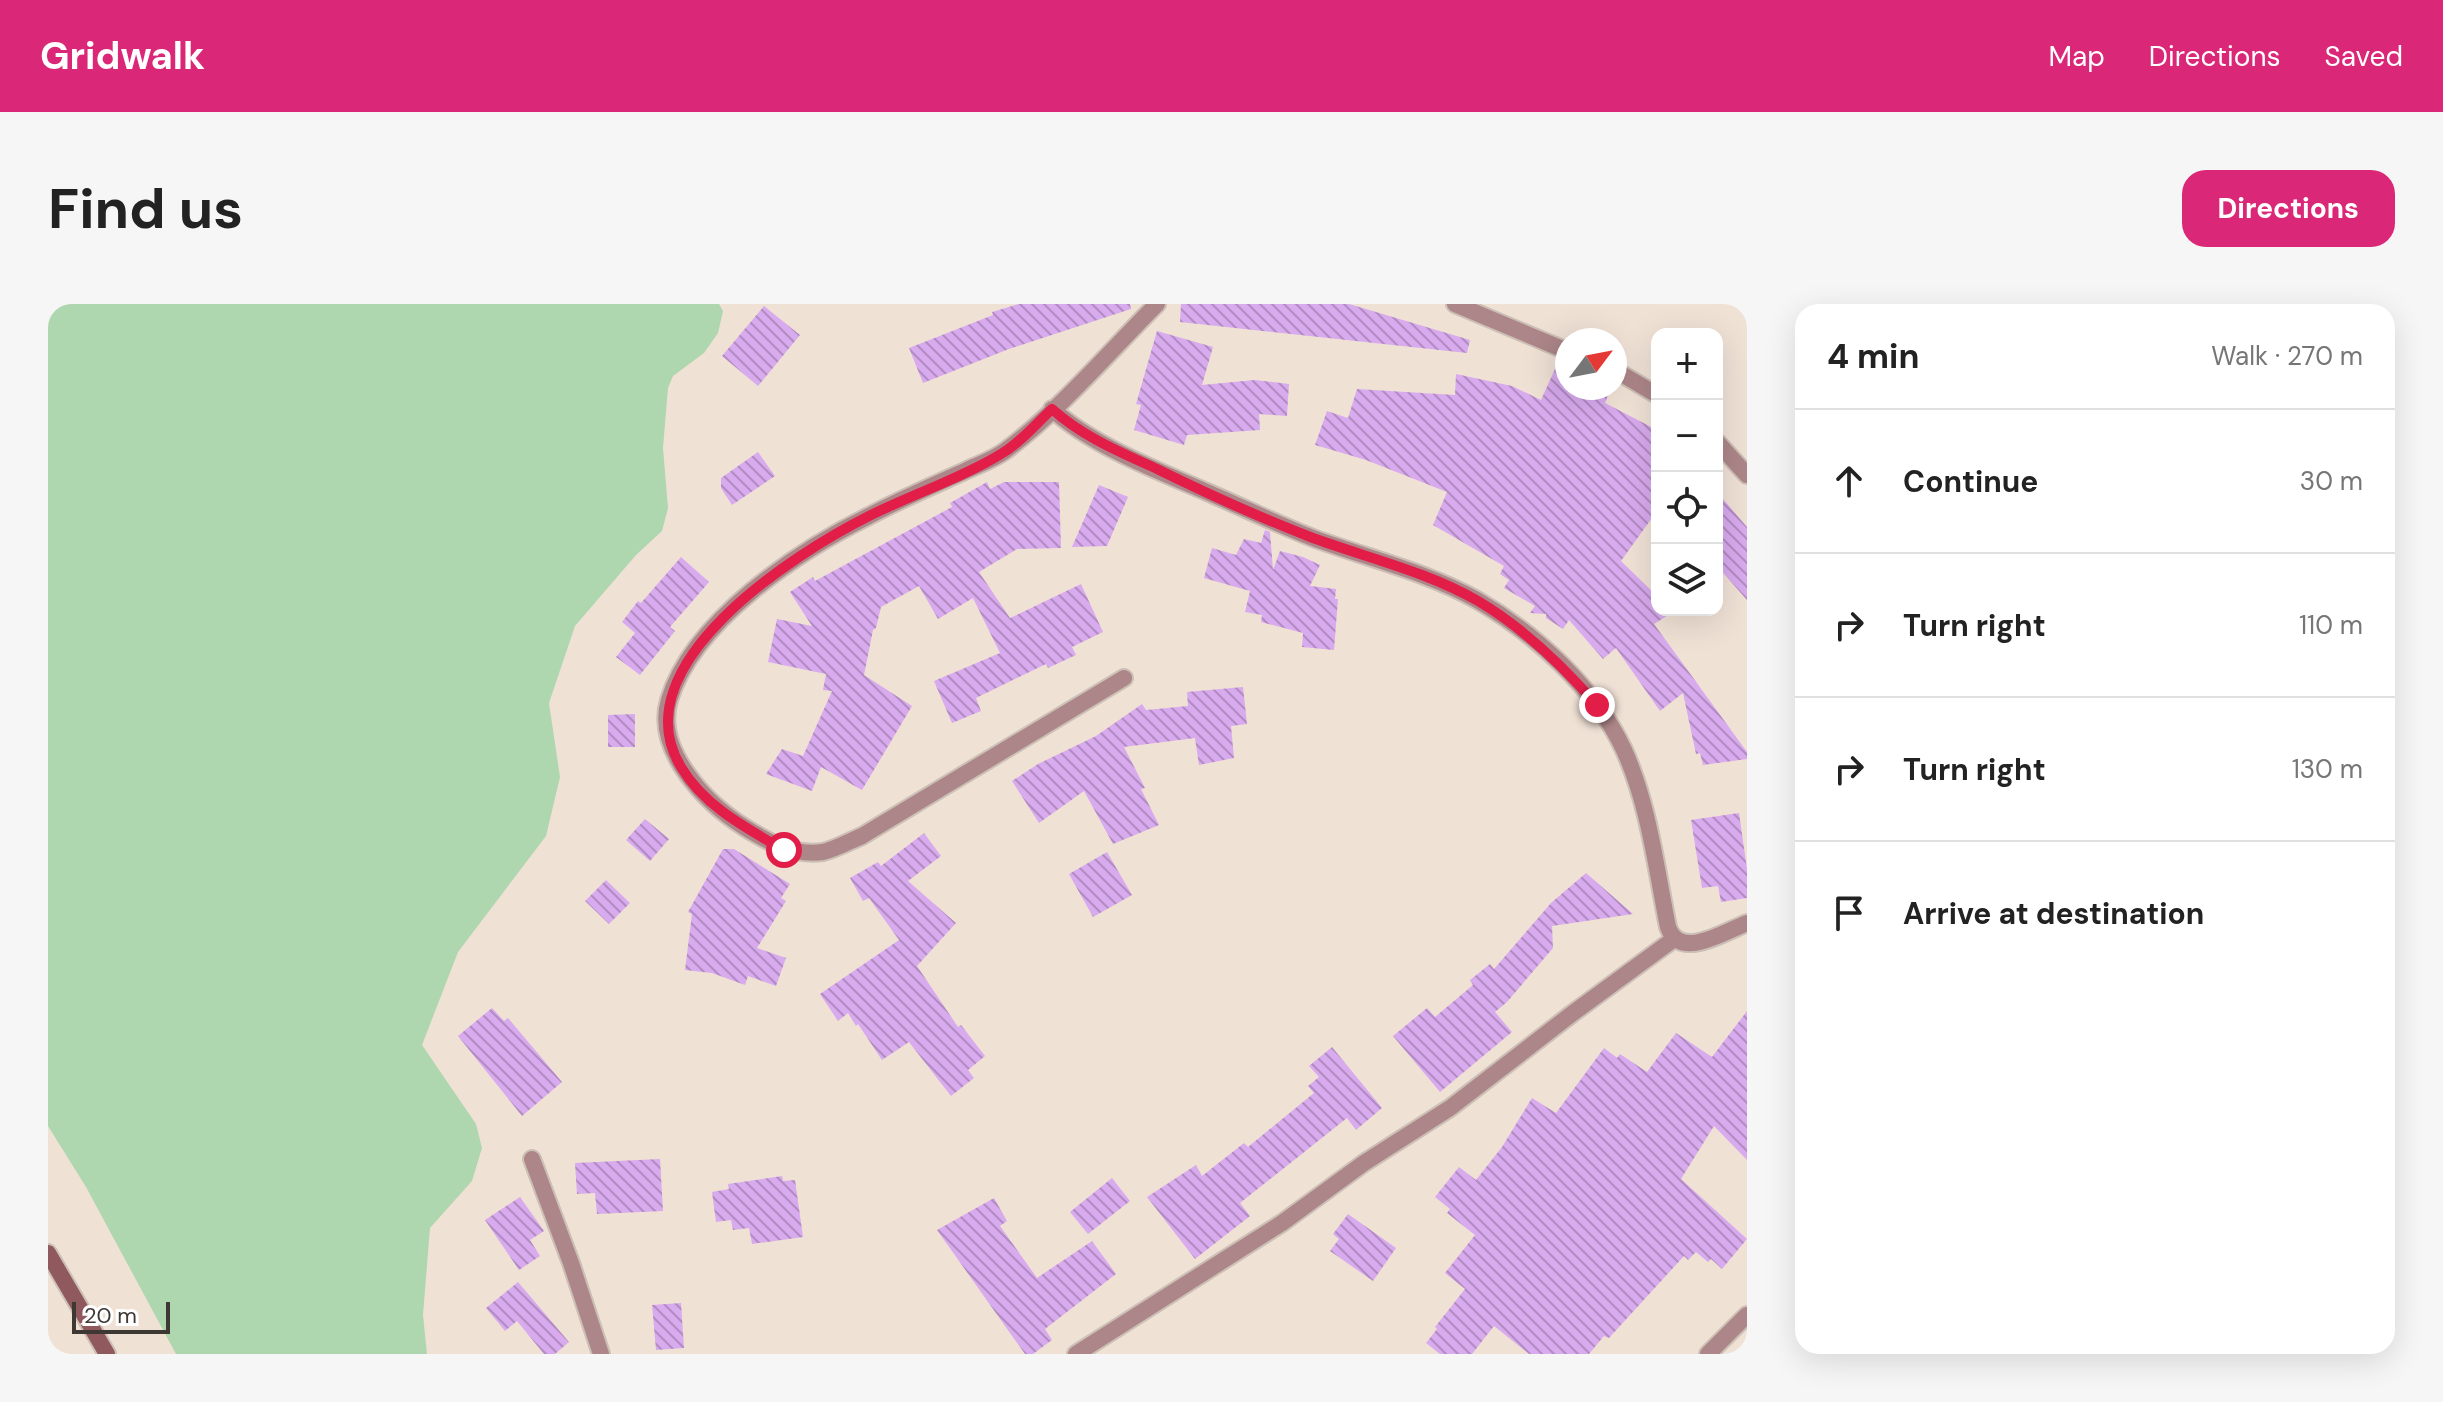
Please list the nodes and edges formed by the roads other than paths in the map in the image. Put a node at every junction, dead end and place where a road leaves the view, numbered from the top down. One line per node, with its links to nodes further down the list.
1 (1157, 304): 6 (street)
2 (1455, 304): 3 (street)
3 (1555, 346)
4 (1627, 377): 5 (street)
5 (1651, 391)
6 (1052, 409): 9 (street); 11 (street)
7 (1723, 449): 8 (street)
8 (1747, 475)
9 (1124, 678)
10 (1747, 923): 11 (street)
11 (1674, 939): 17 (street)
12 (532, 1159): 16 (street)
13 (48, 1253): 15 (street)
14 (1747, 1315): 18 (street)
15 (107, 1354)
16 (601, 1354)
17 (1076, 1354)
18 (1708, 1354)

